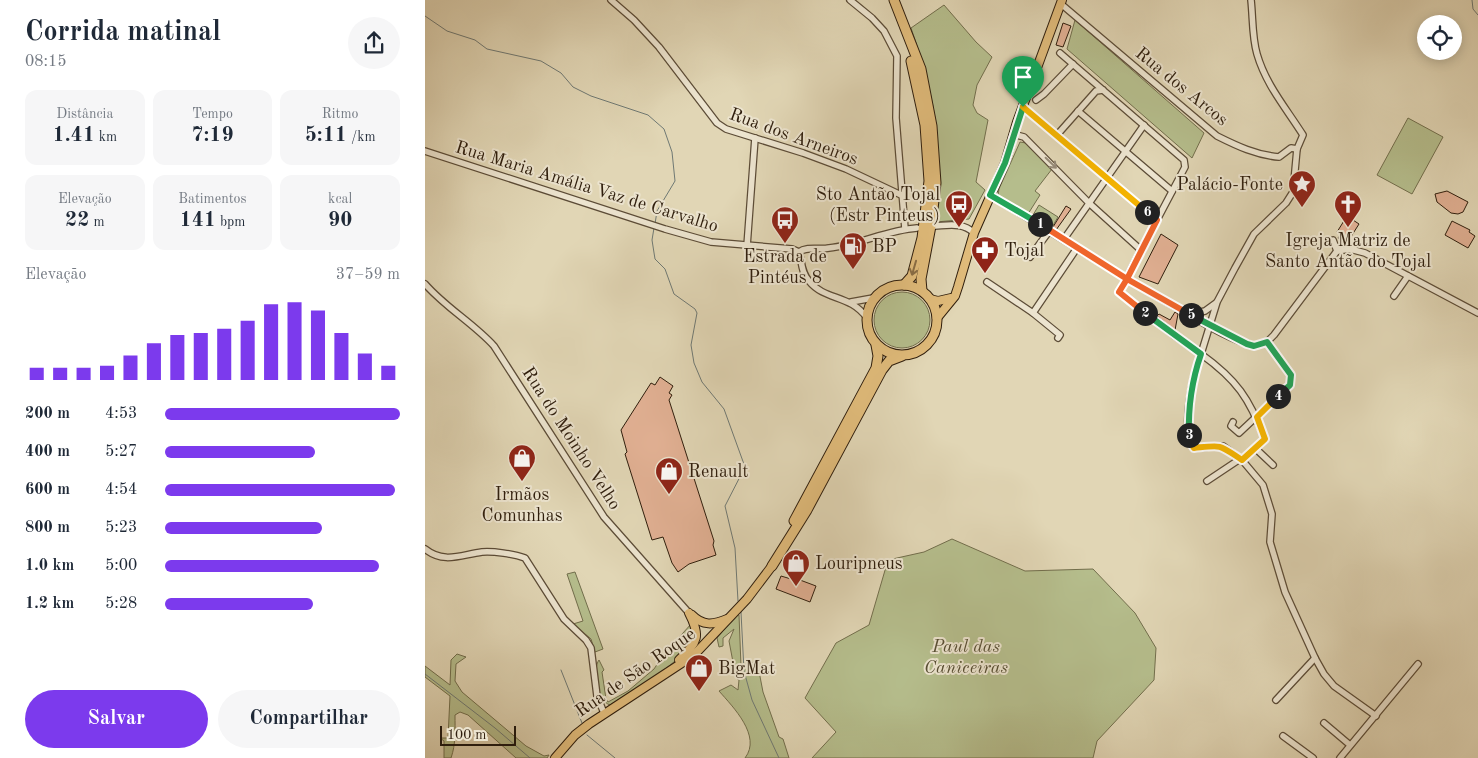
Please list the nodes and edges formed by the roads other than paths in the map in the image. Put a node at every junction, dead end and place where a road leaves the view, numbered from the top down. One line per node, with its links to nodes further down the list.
1 (611, 0): 16 (street, Rua dos Arneiros)
2 (850, 0): 22 (street)
3 (887, 0): 43 (highway, one-way to 43)
4 (894, 0): 26 (highway)
5 (1251, 0): 17 (street)
6 (1062, 2): 11 (main road); 17 (street, Rua dos Arcos)
7 (1060, 54): 8 (street)
8 (1073, 64): 9 (street); 10 (street)
9 (1103, 90): 12 (street); 13 (street)
10 (1036, 100)
11 (1023, 107): 14 (main road); 15 (street)
12 (1078, 111): 15 (street); 19 (street)
13 (1143, 125): 19 (street); 21 (street)
14 (1013, 134): 23 (main road); 24 (street, one-way to 24)
15 (1057, 135): 20 (street)
16 (755, 138): 22 (street, Rua dos Arneiros); 33 (street)
17 (1297, 149): 50 (street)
18 (425, 151): 33 (street, Rua Maria Amália Vaz de Carvalho)
19 (1125, 151): 20 (street); 21 (street)
20 (1106, 177): 24 (street); 25 (street)
21 (1172, 191): 25 (street)
22 (901, 194): 28 (street)
23 (990, 195): 29 (street); 30 (main road)
24 (1089, 203): 31 (street); 35 (street)
25 (1157, 220): 35 (street)
26 (931, 226): 30 (street); 44 (highway)
27 (917, 228): 28 (street, Rua Maria Amália Vaz de Carvalho)
28 (905, 229): 37 (street, Rua Maria Amália Vaz de Carvalho)
29 (1050, 230): 31 (street); 38 (street)
30 (974, 233): 45 (main road)
31 (1064, 239): 34 (street)
32 (1333, 240): 36 (street)
33 (747, 246): 37 (street, Rua Maria Amália Vaz de Carvalho)
34 (1077, 248): 40 (street); 52 (street)
35 (1143, 251): 40 (street)
36 (1337, 251): 39 (street); 59 (street)
37 (799, 252): 49 (street)
38 (1030, 257)
39 (1407, 276): 46 (street); 53 (street)
40 (1127, 279): 54 (street); 61 (street)
41 (987, 282): 52 (street)
42 (425, 284): 71 (street, Rua do Moinho Velho)
43 (904, 285): 44 (highway); 47 (highway)
44 (923, 291): 48 (highway)
45 (955, 296): 48 (main road); 56 (main road)
46 (1394, 296)
47 (873, 298): 49 (street); 55 (highway)
48 (930, 299): 56 (highway)
49 (850, 302): 55 (street)
50 (1217, 302): 51 (street); 57 (street)
51 (1205, 311): 54 (street); 57 (street)
52 (1033, 313): 58 (street)
53 (1478, 313)
54 (1189, 314): 57 (street)
55 (867, 318): 60 (highway)
56 (937, 318): 62 (highway)
57 (1206, 324): 59 (street); 61 (street)
58 (1058, 338)
59 (1267, 342): 63 (street)
60 (876, 345): 62 (highway); 70 (highway, Rua de São Roque)
61 (1201, 354): 63 (street); 66 (street)
62 (902, 356): 70 (highway, Rua de São Roque)
63 (1257, 417): 64 (street); 65 (street)
64 (1233, 422)
65 (1255, 448): 66 (street); 67 (street)
66 (1241, 459): 68 (street); 75 (street)
67 (1273, 465)
68 (1207, 481)
69 (425, 549): 79 (street)
70 (772, 566): 72 (main road, Rua de São Roque)
71 (689, 613): 72 (main road); 73 (main road)
72 (731, 617): 74 (main road, Rua de São Roque)
73 (696, 627): 74 (main road); 77 (main road)
74 (714, 636): 77 (main road, Rua de São Roque)
75 (1315, 658): 78 (street); 80 (street)
76 (1418, 664): 80 (street)
77 (673, 668): 79 (main road, Rua de São Roque)
78 (1276, 700)
79 (604, 713): 84 (main road, Rua de São Roque)
80 (1377, 716): 83 (street)
81 (1324, 723): 83 (street)
82 (1283, 736): 85 (street)
83 (1350, 746): 86 (street)
84 (555, 758)
85 (1313, 758)
86 (1340, 758)

